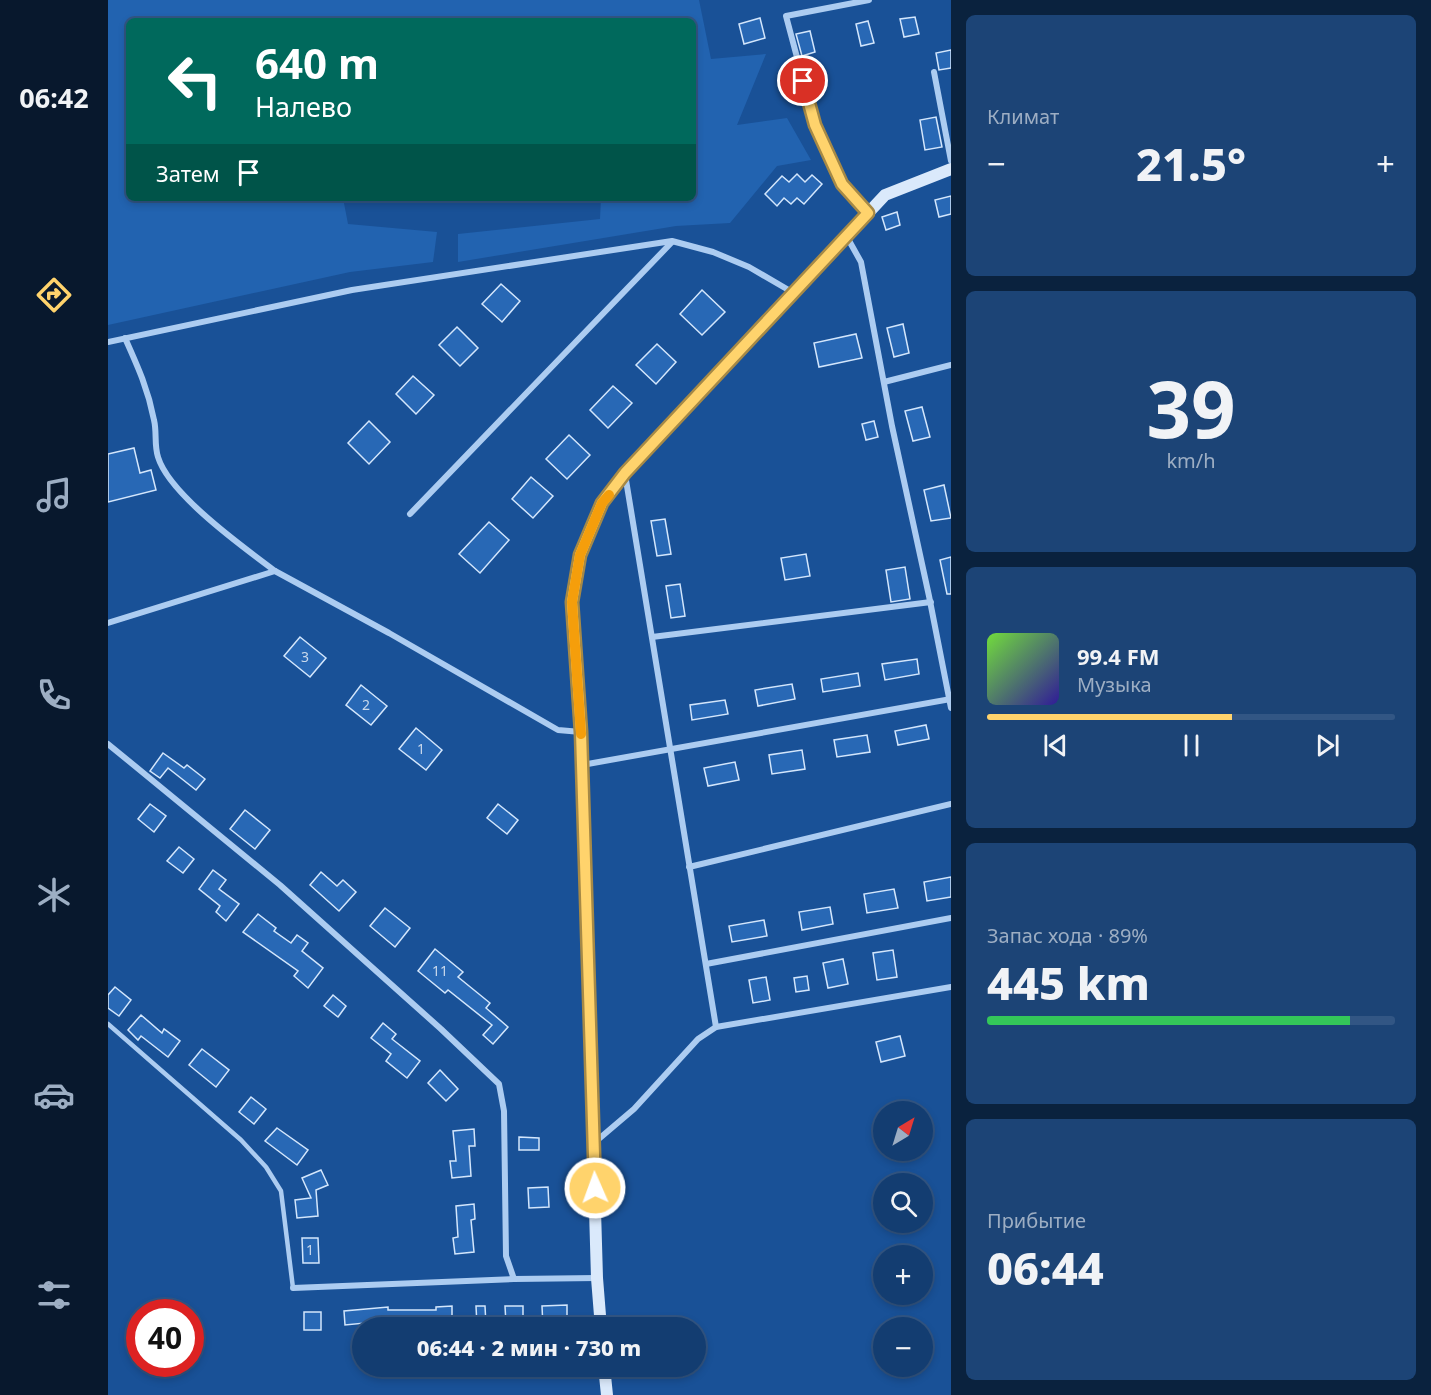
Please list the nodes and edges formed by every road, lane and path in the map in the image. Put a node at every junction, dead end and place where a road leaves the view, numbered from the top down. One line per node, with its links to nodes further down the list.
1 (869, 0): 5 (street)
2 (934, 72): 3 (street)
3 (951, 161)
4 (951, 169): 5 (street)
5 (868, 213): 6 (street)
6 (846, 236): 8 (street); 12 (street)
7 (672, 241): 8 (street); 9 (street); 14 (street)
8 (792, 292): 13 (street)
9 (125, 338): 10 (street); 15 (street)
10 (108, 342)
11 (951, 365): 12 (street)
12 (884, 382): 16 (street)
13 (625, 473): 18 (street); 21 (street)
14 (410, 514)
15 (275, 571): 17 (street); 21 (street)
16 (931, 603): 18 (street); 19 (street)
17 (108, 623)
18 (652, 637): 23 (street)
19 (950, 699): 20 (street); 23 (street)
20 (951, 708)
21 (581, 732): 24 (street)
22 (108, 744): 34 (street)
23 (670, 750): 24 (street); 26 (street)
24 (582, 765): 32 (street)
25 (951, 804): 26 (street)
26 (689, 867): 28 (street)
27 (951, 918): 28 (street)
28 (705, 964): 31 (street)
29 (951, 987): 31 (street)
30 (108, 1024): 35 (lane)
31 (716, 1027): 32 (street)
32 (593, 1143): 33 (street)
33 (597, 1278): 34 (street); 36 (street)
34 (514, 1279): 35 (street)
35 (293, 1288)
36 (600, 1317)
37 (605, 1377): 38 (street)
38 (607, 1395)

